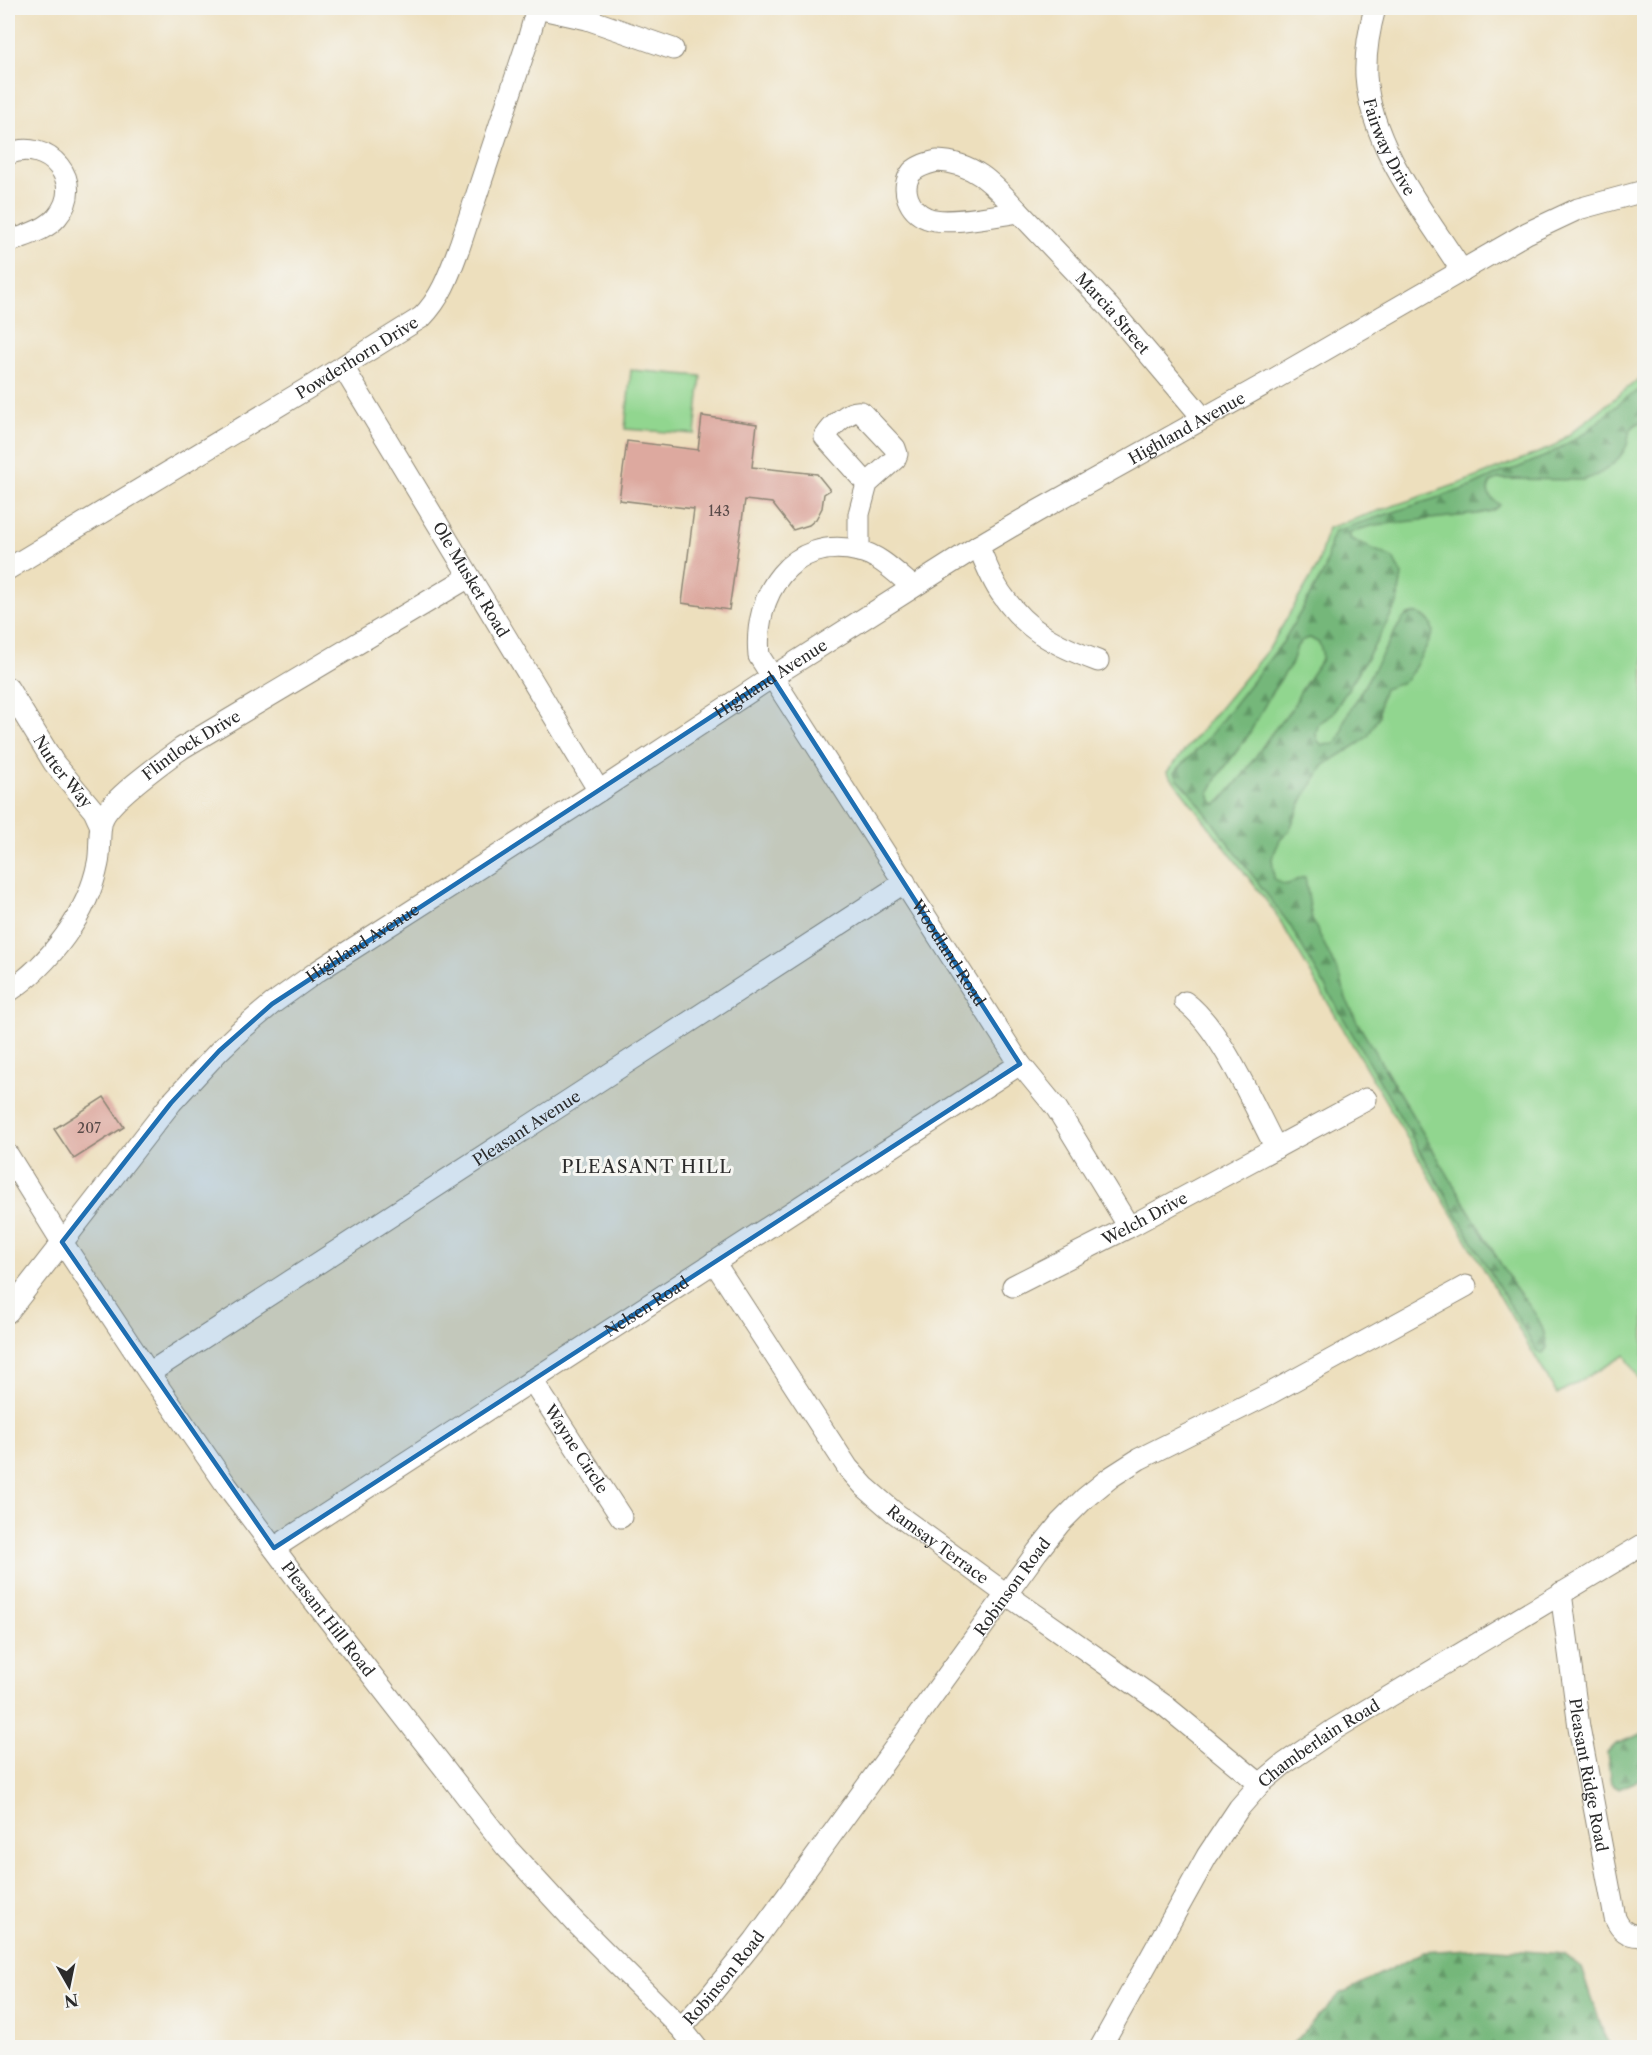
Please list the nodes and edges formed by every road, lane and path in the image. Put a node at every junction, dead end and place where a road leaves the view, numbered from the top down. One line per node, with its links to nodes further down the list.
1 (537, 8): 3 (street); 9 (street, Powderhorn Drive)
2 (1375, 8): 8 (street, Fairway Drive)
3 (673, 49)
4 (8, 154): 7 (street)
5 (1644, 191): 8 (street, Highland Avenue)
6 (1019, 212): 6 (street, Marcia Street); 10 (street, Marcia Street)
7 (9, 240)
8 (1462, 271): 10 (street, Highland Avenue)
9 (344, 367): 14 (street, Powderhorn Drive); 15 (street, Ole Musket Road)
10 (1203, 418): 12 (street, Highland Avenue)
11 (867, 484): 13 (street)
12 (978, 546): 16 (street, Highland Avenue); 17 (street)
13 (859, 551): 16 (street); 18 (street, Woodland Road)
14 (8, 569)
15 (469, 577): 20 (street, Ole Musket Road); 21 (street, Flintlock Drive)
16 (913, 587): 18 (street, Highland Avenue)
17 (1098, 661)
18 (772, 677): 20 (street, Highland Avenue); 22 (street, Woodland Road)
19 (8, 688): 21 (street, Nutter Way)
20 (599, 791): 30 (street, Highland Avenue)
21 (100, 824): 23 (street)
22 (905, 882): 25 (street, Woodland Road); 35 (street, Pleasant Avenue)
23 (8, 992)
24 (1185, 1002): 27 (street)
25 (1020, 1064): 29 (street, Woodland Road); 31 (street, Nelsen Road)
26 (1366, 1099): 27 (street, Welch Drive)
27 (1276, 1148): 29 (street, Welch Drive)
28 (8, 1155): 30 (street, Pleasant Hill Road)
29 (1129, 1227): 32 (street, Welch Drive)
30 (62, 1242): 34 (street, Highland Avenue); 35 (street, Pleasant Hill Road)
31 (714, 1262): 36 (street, Nelsen Road); 41 (street, Ramsay Terrace)
32 (1014, 1286)
33 (1466, 1286): 41 (street, Robinson Road)
34 (8, 1312)
35 (149, 1373): 39 (street, Pleasant Hill Road)
36 (532, 1380): 37 (street, Wayne Circle); 39 (street, Nelsen Road)
37 (621, 1517)
38 (1644, 1544): 40 (street, Chamberlain Road)
39 (273, 1548): 44 (street, Pleasant Hill Road)
40 (1561, 1593): 42 (street, Chamberlain Road); 43 (street, Pleasant Ridge Road)
41 (1006, 1594): 42 (street, Ramsay Terrace); 44 (street, Robinson Road)
42 (1260, 1784): 46 (street, Chamberlain Road)
43 (1644, 1935)
44 (681, 2028): 45 (street, Pleasant Hill Road)
45 (696, 2048)
46 (1100, 2048)

